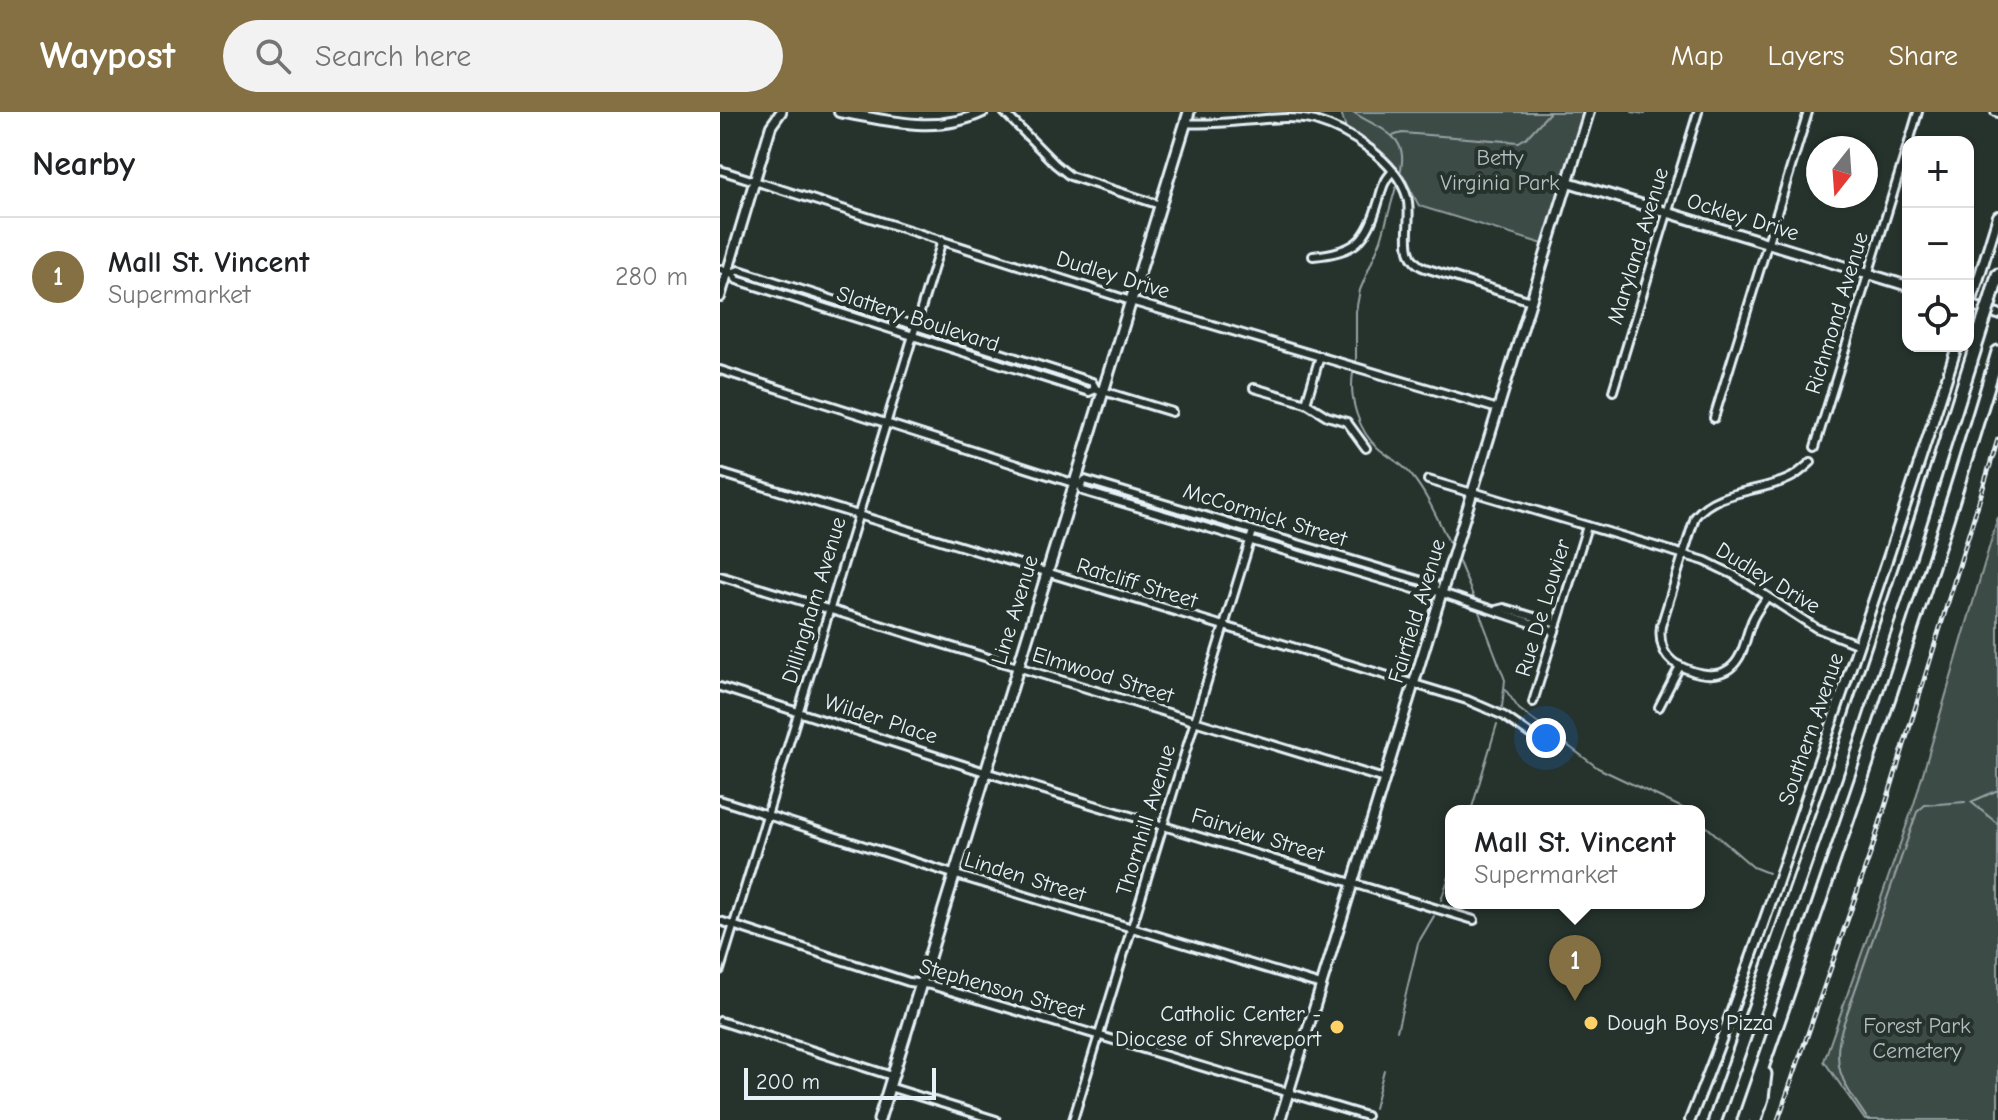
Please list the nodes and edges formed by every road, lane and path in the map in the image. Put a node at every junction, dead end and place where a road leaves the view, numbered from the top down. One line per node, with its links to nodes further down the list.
1 (839, 112): 2 (street)
2 (983, 112)
3 (1004, 112): 17 (street)
4 (1189, 112): 10 (main road, Line Avenue)
5 (1589, 112): 16 (street, Fairfield Avenue)
6 (1698, 112): 18 (street, Maryland Avenue)
7 (1808, 112): 21 (street)
8 (1918, 112): 11 (street, Richmond Avenue)
9 (776, 114): 15 (street)
10 (1186, 123): 14 (street); 17 (main road, Line Avenue)
11 (1910, 136)
12 (1902, 162): 24 (street, Richmond Avenue)
13 (720, 170): 15 (street, Dudley Drive)
14 (1393, 171): 22 (street); 30 (street)
15 (755, 181): 20 (street, Dudley Drive); 23 (street)
16 (1568, 182): 18 (street, Ockley Drive); 30 (street, Fairfield Avenue)
17 (1160, 205): 29 (main road, Line Avenue)
18 (1667, 212): 21 (street, Ockley Drive); 41 (street, Maryland Avenue)
19 (1998, 216): 27 (street)
20 (942, 240): 29 (street, Dudley Drive); 33 (street, Dillingham Avenue)
21 (1768, 243): 24 (street, Ockley Drive); 45 (street)
22 (1313, 256)
23 (726, 271): 28 (street); 33 (street, Slattery Boulevard); 34 (street, Slattery Boulevard)
24 (1867, 274): 26 (street, Ockley Drive); 47 (street, Richmond Avenue)
25 (1998, 275): 106 (highway, bridge)
26 (1902, 284)
27 (1974, 292)
28 (720, 297)
29 (1131, 301): 37 (street, Dudley Drive); 40 (main road, Line Avenue)
30 (1531, 301): 43 (street, Fairfield Avenue)
31 (1974, 309): 32 (street)
32 (1998, 314)
33 (916, 326): 34 (street, Dillingham Avenue); 40 (street, Slattery Boulevard)
34 (913, 336): 40 (street, Slattery Boulevard); 46 (street, Dillingham Avenue)
35 (1955, 352): 70 (street, Southern Avenue)
36 (1998, 352): 96 (highway)
37 (1320, 356): 42 (street); 43 (street, Dudley Drive)
38 (720, 370): 46 (street, McCormick Street)
39 (1254, 388): 42 (street)
40 (1100, 390): 44 (street, Slattery Boulevard); 52 (main road, Line Avenue)
41 (1613, 391)
42 (1306, 403): 48 (street)
43 (1498, 409): 53 (street, Fairfield Avenue)
44 (1172, 412)
45 (1714, 418)
46 (887, 424): 52 (street, McCormick Street); 56 (street, Dillingham Avenue)
47 (1815, 447)
48 (1366, 448)
49 (1811, 462): 60 (street)
50 (720, 473): 56 (street, Ratcliff Street)
51 (1428, 480): 53 (street, Dudley Drive)
52 (1076, 484): 54 (street, McCormick Street); 55 (street, McCormick Street); 63 (main road, Line Avenue)
53 (1473, 492): 57 (street, Dudley Drive); 65 (street, Fairfield Avenue)
54 (1164, 504): 55 (street); 58 (street, McCormick Street)
55 (1161, 514): 59 (street, McCormick Street)
56 (858, 516): 63 (street, Ratcliff Street); 67 (street, Dillingham Avenue)
57 (1587, 526): 60 (street, Dudley Drive); 69 (street, Rue De Louvier)
58 (1253, 531): 59 (street, Thornhill Avenue); 61 (street, McCormick Street)
59 (1250, 540): 62 (street, McCormick Street); 68 (street, Thornhill Avenue)
60 (1683, 554): 66 (street, Dudley Drive); 71 (street)
61 (1350, 560): 62 (street); 65 (street, McCormick Street)
62 (1347, 569): 65 (street, McCormick Street)
63 (1045, 574): 68 (street, Ratcliff Street); 72 (main road, Line Avenue)
64 (720, 576): 67 (street, Elmwood Street)
65 (1439, 592): 69 (street); 73 (street, Fairfield Avenue)
66 (1767, 597): 70 (street, Dudley Drive); 71 (street)
67 (830, 609): 72 (street, Elmwood Street); 77 (street, Dillingham Avenue)
68 (1224, 627): 73 (street, Ratcliff Street); 78 (street, Thornhill Avenue)
69 (1556, 627): 75 (street, Rue De Louvier)
70 (1859, 645): 105 (street, Southern Avenue)
71 (1680, 666): 76 (street)
72 (1016, 668): 78 (street, Elmwood Street); 80 (main road, Line Avenue)
73 (1413, 684): 79 (street, Ratcliff Street); 81 (street, Fairfield Avenue)
74 (720, 687): 77 (street, Wilder Place)
75 (1533, 702)
76 (1659, 707)
77 (798, 712): 80 (street, Wilder Place); 83 (street, Dillingham Avenue)
78 (1195, 722): 81 (street, Elmwood Street); 84 (street, Thornhill Avenue)
79 (1537, 739)
80 (985, 772): 84 (street, Fairview Street); 85 (main road, Line Avenue)
81 (1384, 779): 86 (street, Fairfield Avenue)
82 (720, 800): 83 (street, Linden Street)
83 (767, 815): 85 (street, Linden Street); 89 (street, Dillingham Avenue)
84 (1163, 825): 86 (street, Fairview Street); 90 (street, Thornhill Avenue)
85 (953, 874): 90 (street, Linden Street); 92 (main road, Line Avenue)
86 (1353, 883): 87 (street, Fairview Street); 93 (street, Fairfield Avenue)
87 (1474, 920)
88 (720, 921): 89 (street, Stephenson Street)
89 (734, 925): 91 (street, Dillingham Avenue); 92 (street, Stephenson Street)
90 (1132, 928): 93 (street, Linden Street); 95 (street, Thornhill Avenue)
91 (720, 970)
92 (920, 983): 95 (street, Stephenson Street); 97 (main road, Line Avenue)
93 (1321, 985): 99 (street, Fairfield Avenue)
94 (720, 1021): 97 (street)
95 (1099, 1035): 99 (street, Stephenson Street); 103 (street, Thornhill Avenue)
96 (1769, 1047): 107 (highway); 108 (highway)
97 (892, 1076): 98 (main road, Line Avenue)
98 (889, 1087): 101 (main road, Line Avenue); 102 (street)
99 (1288, 1092): 100 (street, Stephenson Street); 104 (street, Fairfield Avenue)
100 (1366, 1116)
101 (879, 1120)
102 (996, 1120)
103 (1073, 1120)
104 (1280, 1120)
105 (1690, 1120)
106 (1712, 1120)
107 (1744, 1120)
108 (1755, 1120)

